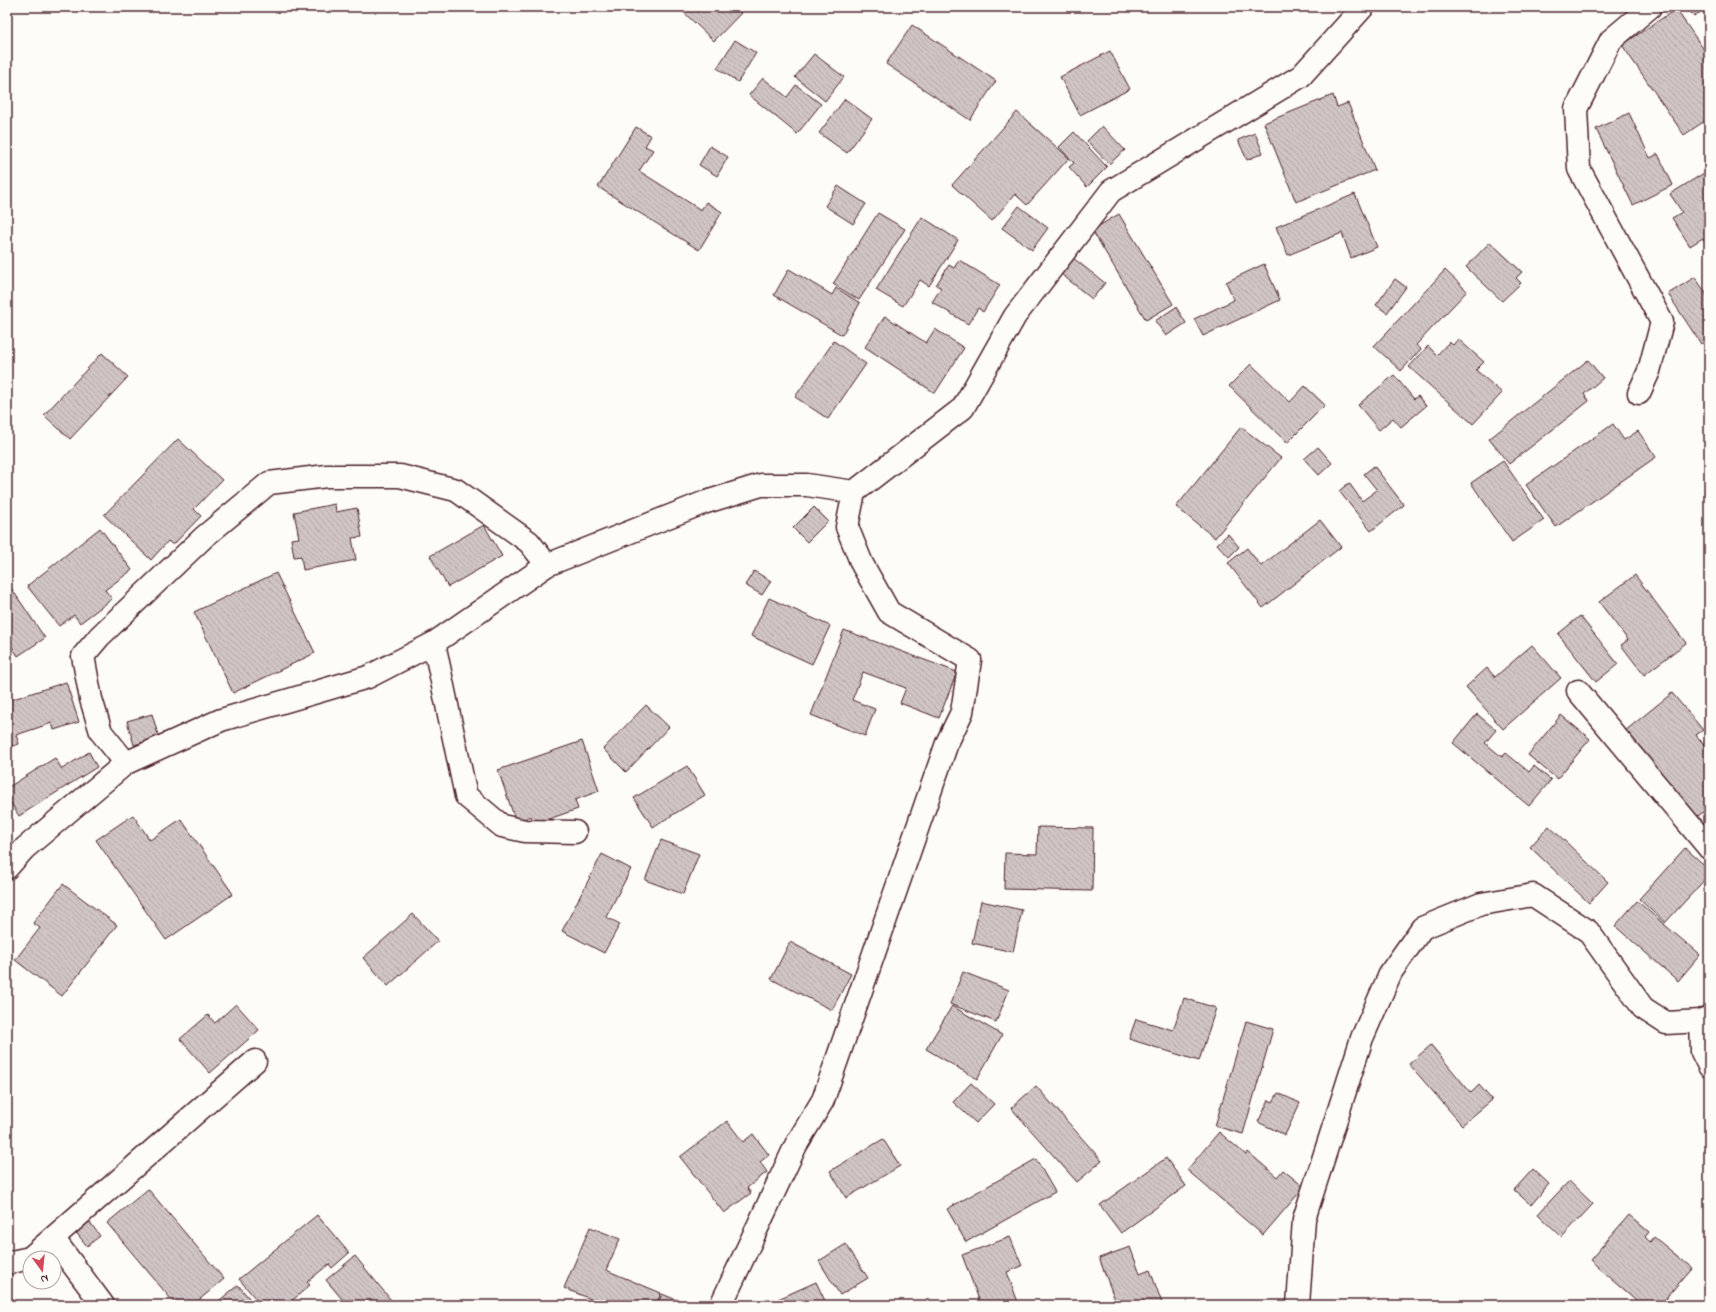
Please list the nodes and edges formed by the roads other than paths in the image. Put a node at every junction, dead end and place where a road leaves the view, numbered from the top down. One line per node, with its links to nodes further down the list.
1 (1363, 7): 4 (street)
2 (1650, 7): 3 (street)
3 (1639, 393)
4 (854, 492): 5 (street); 20 (street)
5 (547, 565): 6 (street); 8 (street)
6 (434, 643): 8 (street); 9 (street)
7 (1578, 692): 10 (street)
8 (126, 763): 11 (street)
9 (575, 832)
10 (1709, 848)
11 (7, 868)
12 (1705, 1019): 14 (street); 21 (street)
13 (254, 1061): 15 (street)
14 (1709, 1066)
15 (53, 1238): 16 (street); 19 (street)
16 (39, 1250)
17 (22, 1260): 18 (street)
18 (7, 1263)
19 (103, 1305)
20 (721, 1305)
21 (1298, 1305)

